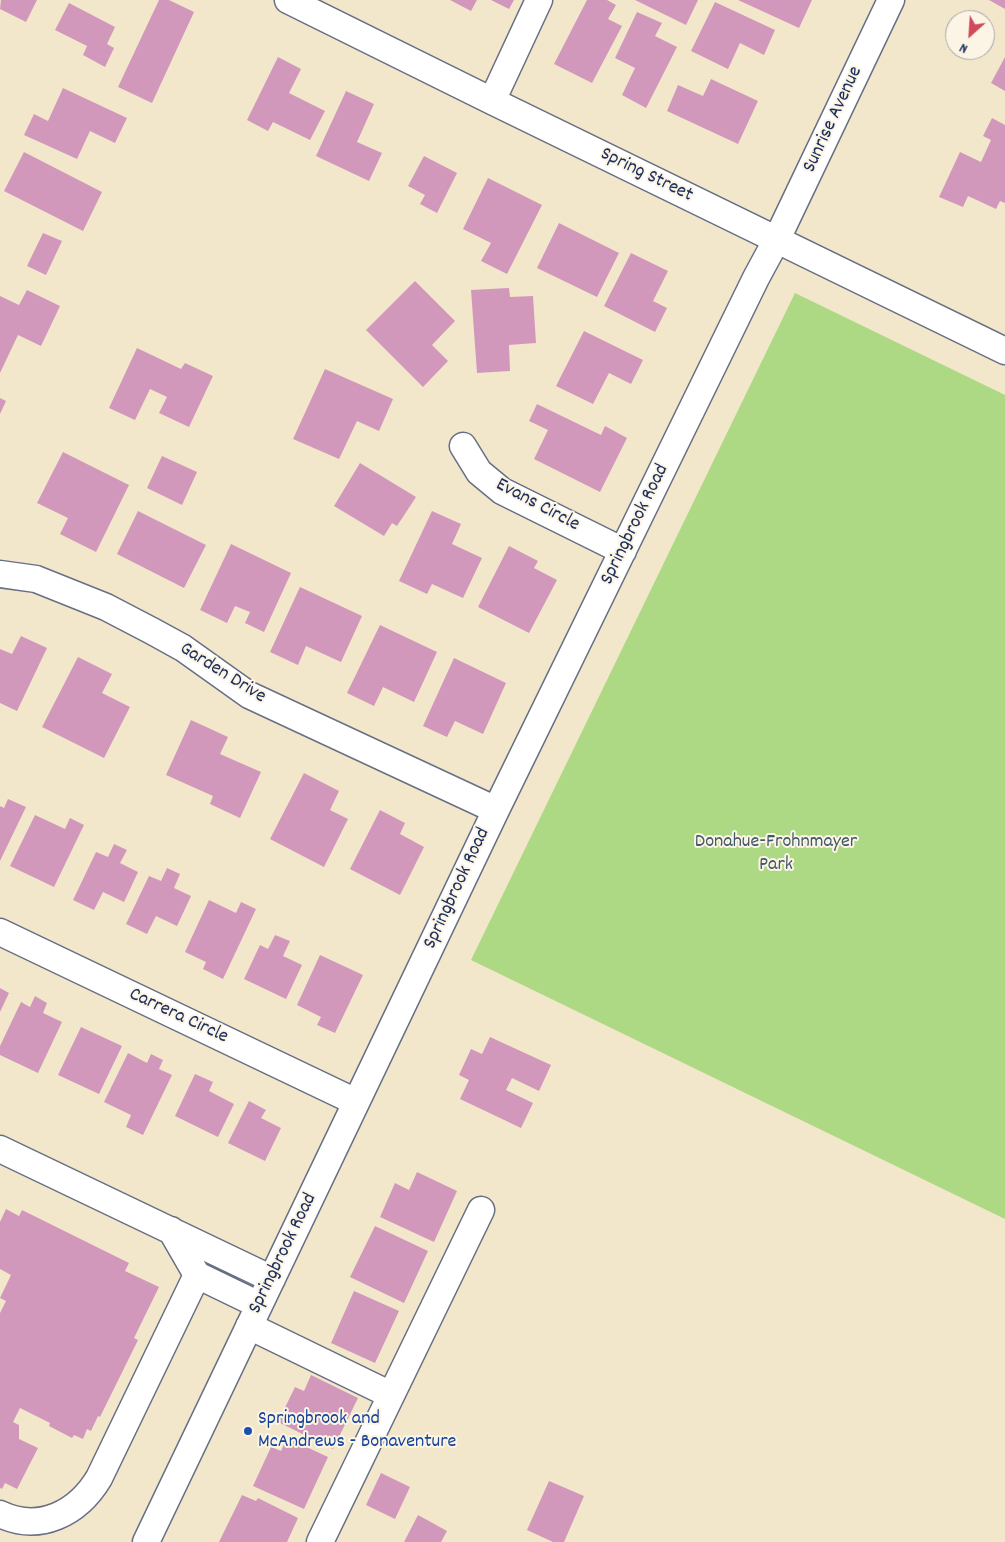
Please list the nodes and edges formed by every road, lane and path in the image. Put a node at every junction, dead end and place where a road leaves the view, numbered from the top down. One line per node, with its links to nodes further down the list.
1 (288, 0): 4 (street, Spring Street)
2 (539, 0): 4 (street)
3 (891, 0): 5 (street, Sunrise Avenue)
4 (492, 101): 5 (street, Spring Street)
5 (778, 239): 6 (street, Spring Street); 8 (street, Springbrook Road)
6 (1005, 351)
7 (463, 446): 8 (street, Evans Circle)
8 (623, 551): 10 (street, Springbrook Road)
9 (0, 574): 10 (street, Garden Drive)
10 (496, 810): 12 (street, Springbrook Road)
11 (0, 932): 12 (street, Carrera Circle)
12 (356, 1102): 17 (street, Springbrook Road)
13 (0, 1149): 15 (street)
14 (481, 1210): 19 (street)
15 (171, 1230): 16 (street); 17 (street)
16 (197, 1275): 18 (street); 20 (street)
17 (272, 1279): 18 (street, Springbrook Road)
18 (254, 1316): 19 (street); 21 (street, Springbrook Road)
19 (391, 1395): 22 (street)
20 (0, 1514)
21 (146, 1542)
22 (320, 1542)

